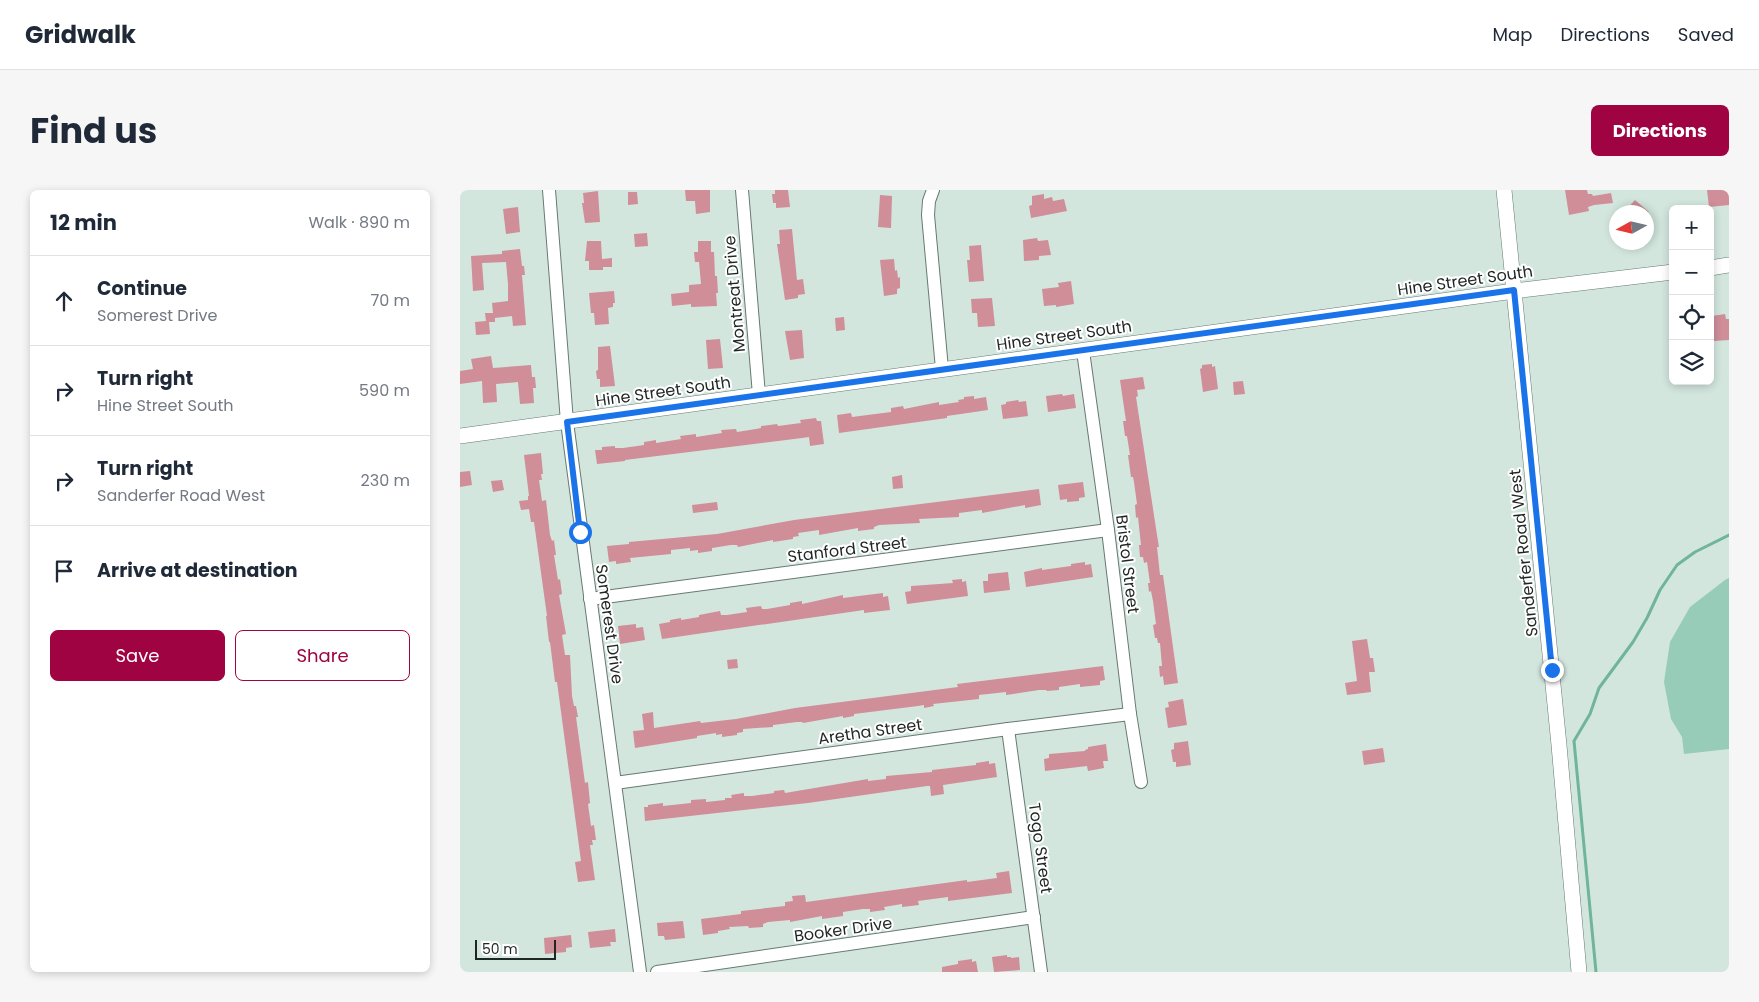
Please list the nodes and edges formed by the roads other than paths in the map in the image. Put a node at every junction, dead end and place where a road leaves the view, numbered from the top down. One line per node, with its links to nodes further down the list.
1 (549, 190): 12 (street, Somerest Drive)
2 (742, 190): 11 (street, Montreat Drive)
3 (933, 190): 10 (street)
4 (1504, 190): 8 (street, Sanderfer Road West)
5 (1729, 266): 6 (street)
6 (1714, 268)
7 (1669, 272): 8 (street, Hine Street South)
8 (1514, 290): 9 (street, Hine Street South); 24 (street, Sanderfer Road West)
9 (1083, 351): 10 (street, Hine Street South); 14 (street, Bristol Street)
10 (942, 369): 11 (street, Hine Street South)
11 (759, 395): 12 (street, Hine Street South)
12 (567, 422): 13 (street, Hine Street South); 15 (street, Somerest Drive)
13 (460, 436)
14 (1108, 530): 15 (street, Stanford Street); 16 (street, Bristol Street)
15 (590, 599): 18 (street, Somerest Drive)
16 (1130, 714): 17 (street, Aretha Street); 19 (street, Bristol Street)
17 (1008, 728): 18 (street, Aretha Street); 20 (street, Togo Street)
18 (615, 782): 21 (street, Somerest Drive)
19 (1140, 782)
20 (1034, 917): 22 (street, Booker Drive); 23 (street, Togo Street)
21 (640, 972)
22 (657, 972)
23 (1041, 972)
24 (1579, 972)

